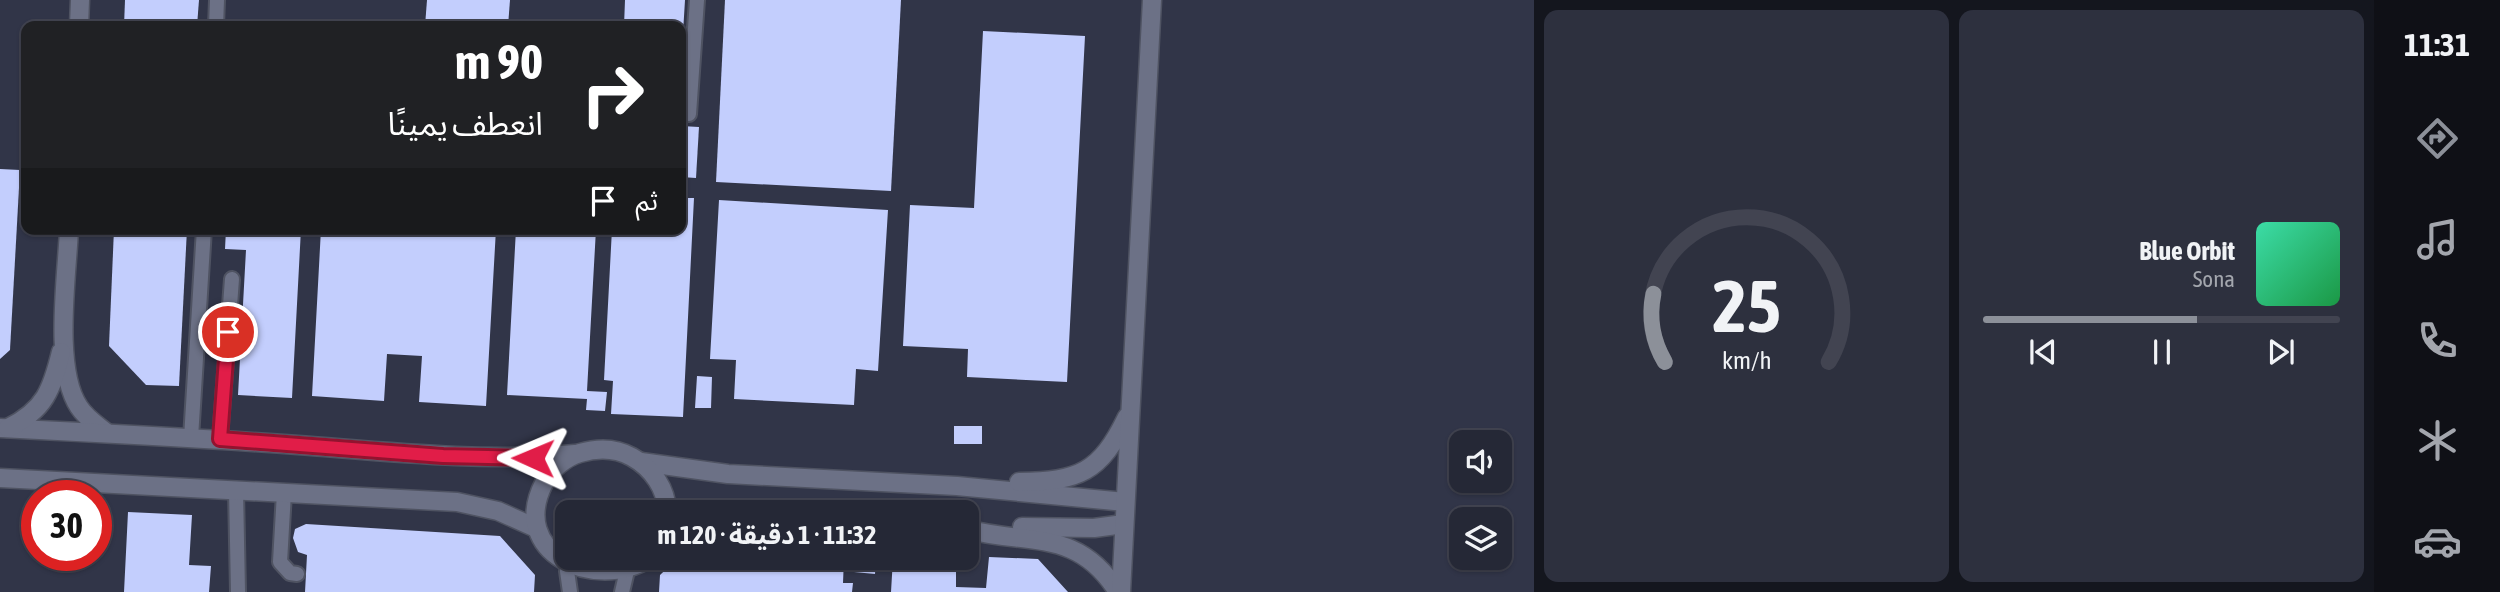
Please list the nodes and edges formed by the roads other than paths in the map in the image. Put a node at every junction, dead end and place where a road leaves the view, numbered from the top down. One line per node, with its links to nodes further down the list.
1 (80, 0): 5 (street)
2 (217, 0): 6 (lane)
3 (697, 0): 7 (lane)
4 (1152, 0): 12 (street)
5 (79, 21)
6 (216, 21)
7 (689, 114)
8 (69, 235): 11 (street)
9 (204, 235): 15 (lane)
10 (232, 279): 16 (lane)
11 (64, 342): 13 (street); 14 (street)
12 (1130, 410): 20 (street); 24 (street)
13 (4, 429): 14 (street)
14 (107, 433): 15 (street)
15 (191, 438): 16 (street)
16 (220, 439): 17 (street)
17 (575, 454): 18 (street); 27 (street)
18 (641, 462): 20 (street); 23 (street)
19 (0, 478): 21 (street)
20 (957, 486): 24 (street)
21 (236, 490): 22 (street); 33 (lane)
22 (284, 493): 27 (street); 31 (lane)
23 (664, 500)
24 (1125, 502): 25 (street)
25 (1124, 524): 26 (street); 35 (street)
26 (979, 527)
27 (536, 528): 30 (street)
28 (979, 529): 35 (street)
29 (638, 570): 32 (street)
30 (567, 571): 32 (street); 34 (lane)
31 (297, 574)
32 (624, 584)
33 (238, 592)
34 (570, 592)
35 (1119, 592)

